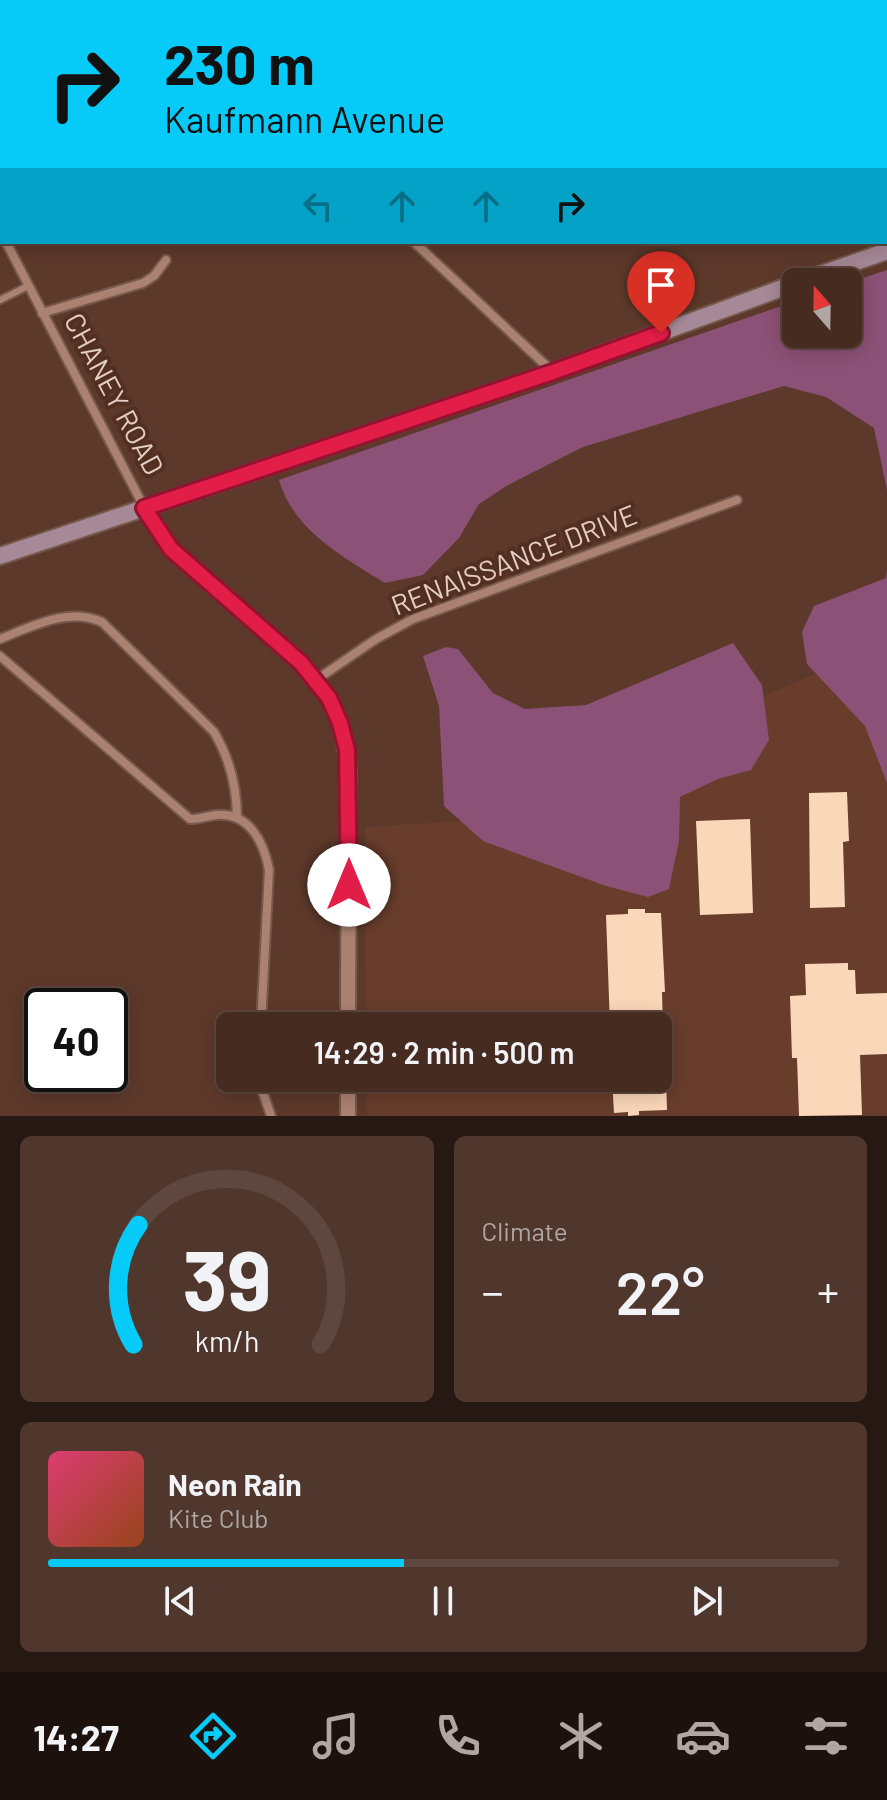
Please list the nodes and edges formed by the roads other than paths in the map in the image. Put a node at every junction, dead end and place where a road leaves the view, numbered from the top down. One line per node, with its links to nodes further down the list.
1 (7, 244): 6 (street, CHANEY ROAD)
2 (416, 244): 10 (street)
3 (887, 251): 5 (main road)
4 (166, 260): 9 (street)
5 (840, 268)
6 (28, 286): 8 (lane); 9 (street, CHANEY ROAD)
7 (782, 289): 10 (main road)
8 (0, 300)
9 (42, 313): 12 (street, CHANEY ROAD)
10 (553, 372): 12 (main road)
11 (737, 500): 16 (street, RENAISSANCE DRIVE)
12 (144, 508): 13 (main road); 16 (street, CHANEY ROAD)
13 (0, 556)
14 (0, 639): 17 (street)
15 (0, 656): 17 (street)
16 (316, 680): 19 (street, CHANEY ROAD)
17 (237, 818): 18 (street)
18 (262, 1012)
19 (348, 1012)
20 (263, 1092): 22 (street)
21 (348, 1092): 23 (street)
22 (271, 1116)
23 (348, 1116)

